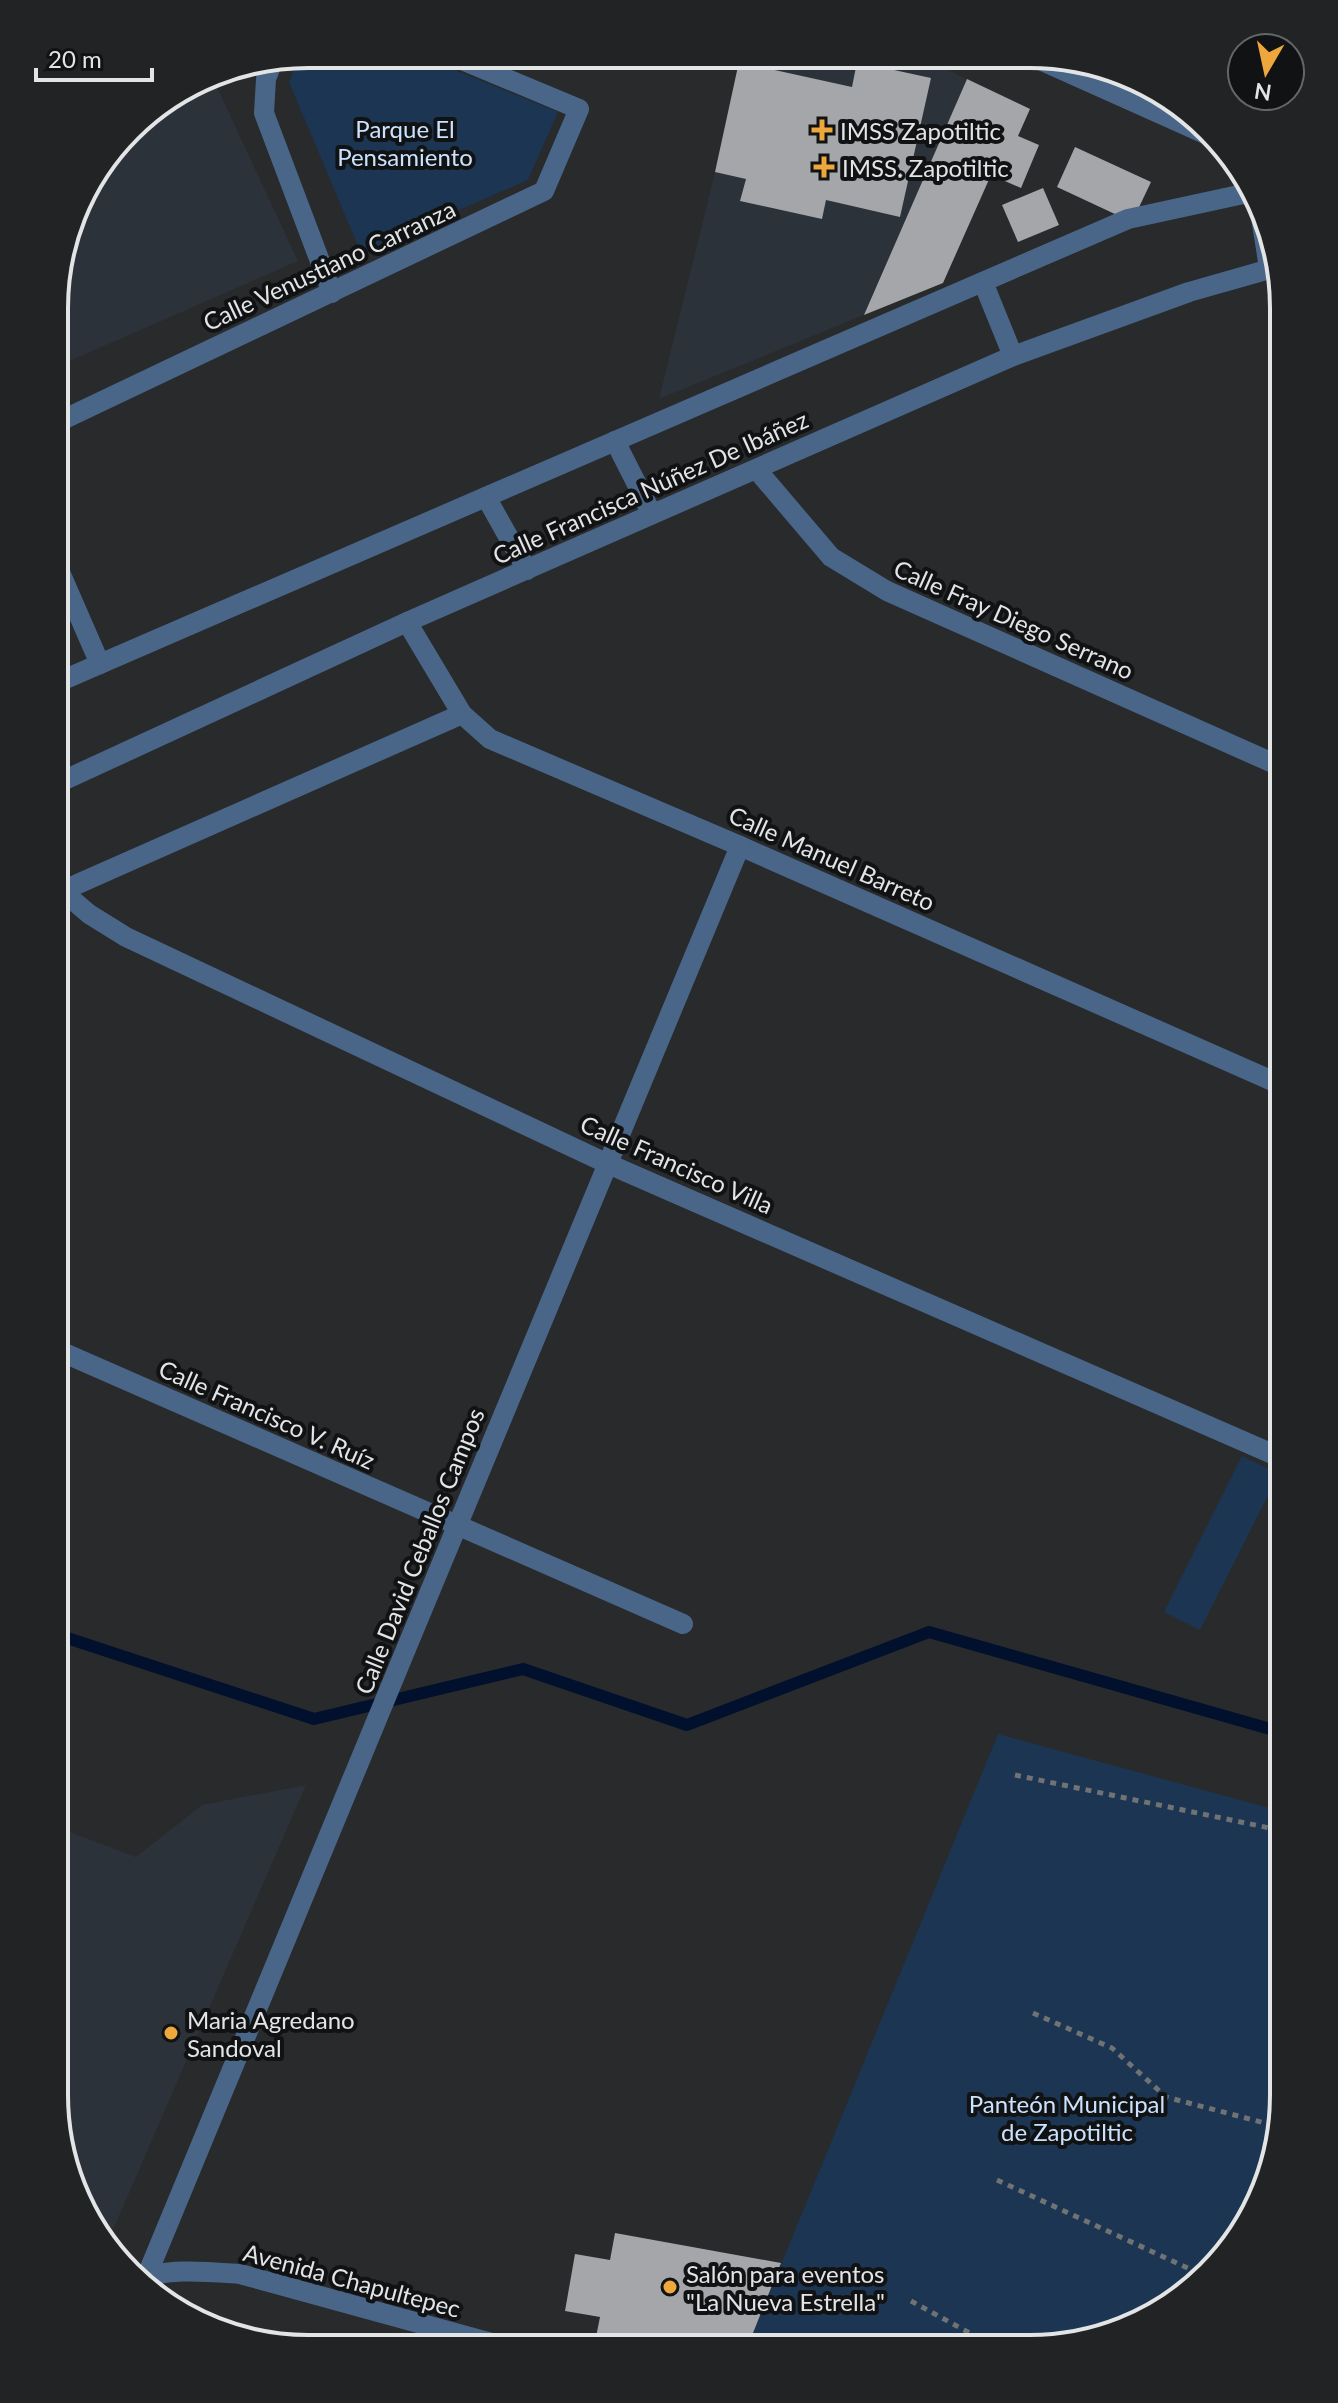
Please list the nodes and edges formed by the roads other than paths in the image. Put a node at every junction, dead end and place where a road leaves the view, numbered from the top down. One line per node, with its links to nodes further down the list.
1 (483, 69): 8 (street, Calle Venustiano Carranza)
2 (1064, 71): 4 (street)
3 (269, 72): 8 (street)
4 (1182, 124)
5 (1241, 195): 7 (street)
6 (1267, 270): 9 (street, Calle Francisca Núñez De Ibáñez)
7 (983, 282): 9 (street); 11 (street)
8 (332, 293): 10 (street, Calle Venustiano Carranza)
9 (1013, 356): 12 (street, Calle Francisca Núñez De Ibáñez)
10 (68, 417)
11 (615, 441): 13 (street); 14 (street)
12 (757, 470): 14 (street, Calle Francisca Núñez De Ibáñez); 21 (street, Calle Fray Diego Serrano)
13 (486, 497): 15 (street); 18 (street)
14 (652, 514): 15 (street, Calle Francisca Núñez De Ibáñez)
15 (527, 570): 17 (street, Calle Francisca Núñez De Ibáñez)
16 (68, 591): 18 (street)
17 (407, 622): 20 (street, Calle Manuel Barreto); 22 (street, Calle Francisca Núñez De Ibáñez)
18 (100, 664): 19 (street)
19 (68, 678)
20 (462, 714): 23 (street, Calle Manuel Barreto); 24 (street)
21 (1270, 762)
22 (68, 778)
23 (740, 846): 26 (street, Calle Manuel Barreto); 27 (street, Calle David Ceballos Campos)
24 (68, 888)
25 (68, 899): 27 (street, Calle Francisco Villa)
26 (1270, 1080)
27 (606, 1163): 29 (street, Calle Francisco Villa); 30 (street, Calle David Ceballos Campos)
28 (68, 1355): 30 (street, Calle Francisco V. Ruíz)
29 (1269, 1446)
30 (458, 1527): 31 (street, Calle Francisco V. Ruíz); 32 (street, Calle David Ceballos Campos)
31 (683, 1624)
32 (145, 2271)
33 (151, 2276): 34 (street, Avenida Chapultepec)
34 (462, 2335)

